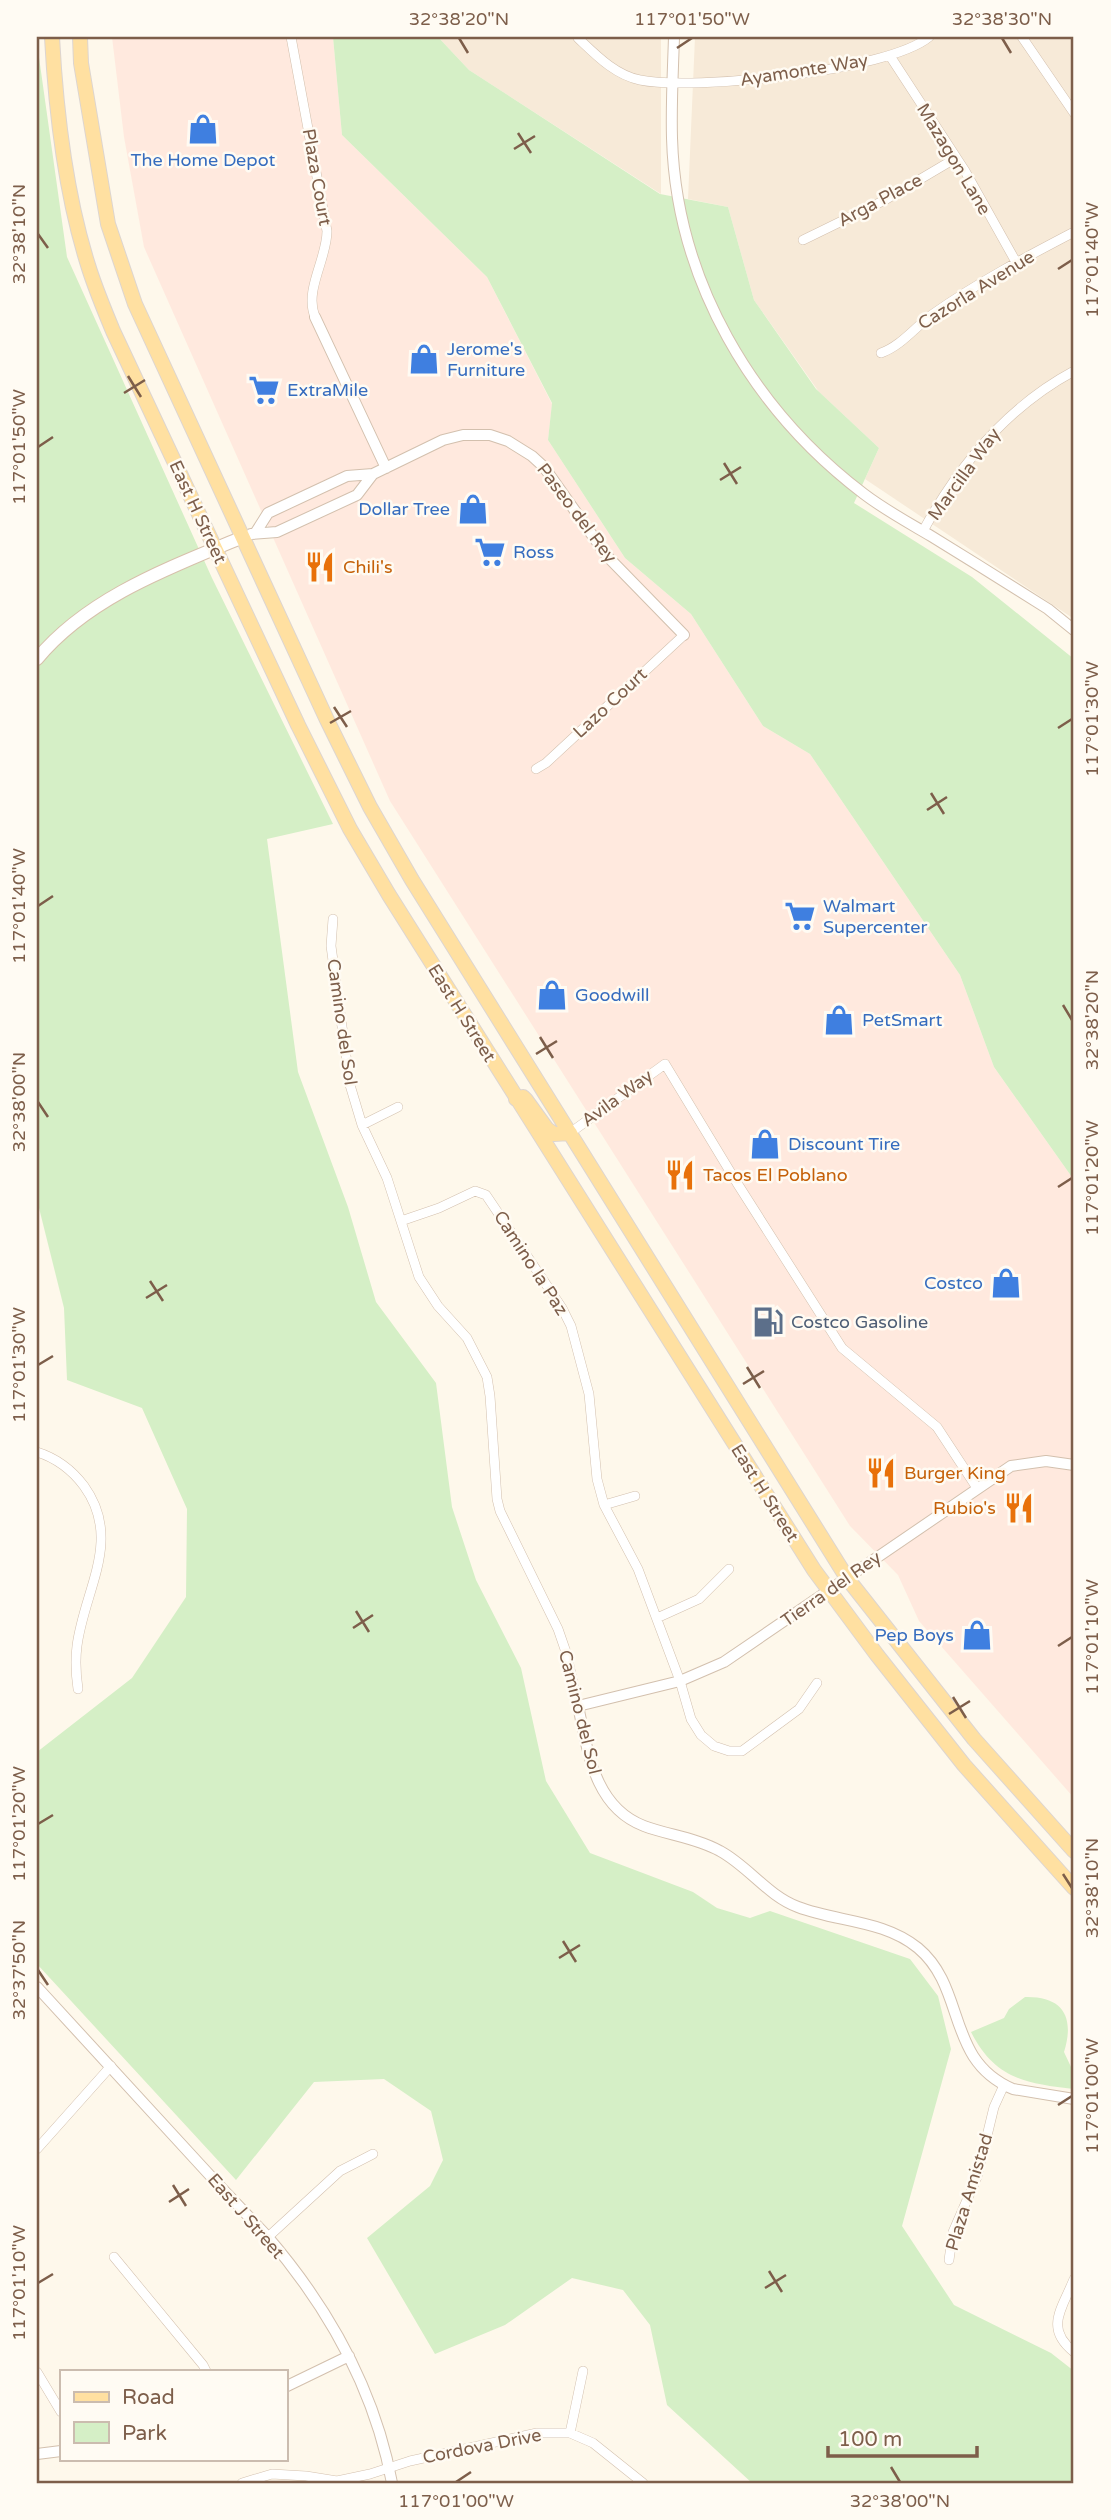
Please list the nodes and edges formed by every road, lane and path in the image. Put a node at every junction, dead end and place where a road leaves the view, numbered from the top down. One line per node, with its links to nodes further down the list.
1 (52, 37): 22 (main road, East H Street)
2 (80, 37): 21 (main road, East H Street)
3 (291, 37): 15 (street, Plaza Court)
4 (577, 37): 9 (street, Ayamonte Way)
5 (674, 37): 9 (street)
6 (929, 37): 8 (street, Ayamonte Way)
7 (1022, 37): 10 (street)
8 (890, 56): 9 (street, Ayamonte Way); 11 (street, Mazagon Lane)
9 (673, 82): 20 (street)
10 (1074, 113)
11 (956, 158): 13 (street, Arga Place); 14 (street, Mazagon Lane)
12 (1074, 232): 14 (street, Cazorla Avenue)
13 (803, 240)
14 (1016, 262): 16 (street, Cazorla Avenue)
15 (315, 317): 18 (street, Plaza Court)
16 (881, 354)
17 (1074, 371): 20 (street, Marcilla Way)
18 (386, 468): 19 (street, Paseo del Rey); 24 (street, Paseo del Rey)
19 (373, 474): 21 (street, Paseo del Rey); 21 (street, Paseo del Rey)
20 (923, 531): 23 (street)
21 (249, 535): 22 (main road, Paseo del Rey); 31 (main road, East H Street)
22 (215, 549): 25 (main road, Paseo del Rey); 28 (main road, East H Street)
23 (1074, 630)
24 (684, 635): 26 (street, Lazo Court)
25 (37, 659)
26 (536, 769)
27 (333, 919): 30 (street, Camino del Sol)
28 (516, 1099): 31 (main road); 40 (main road, East H Street)
29 (398, 1107): 30 (street)
30 (362, 1125): 32 (street, Camino del Sol)
31 (570, 1133): 35 (street, Avila Way); 39 (main road, East H Street)
32 (401, 1221): 37 (street, Camino la Paz); 45 (street, Camino del Sol)
33 (37, 1452): 44 (street)
34 (1074, 1465): 35 (street, Tierra del Rey)
35 (977, 1488): 39 (street, Tierra del Rey)
36 (635, 1496): 37 (street)
37 (604, 1505): 41 (street, Camino la Paz)
38 (729, 1569): 41 (street)
39 (847, 1578): 40 (street, Tierra del Rey); 46 (main road, East H Street)
40 (829, 1591): 42 (street, Tierra del Rey); 47 (main road, East H Street)
41 (657, 1618): 42 (street, Camino la Paz)
42 (680, 1681): 43 (street, Camino la Paz); 45 (street, Tierra del Rey)
43 (817, 1683)
44 (78, 1689)
45 (578, 1706): 50 (street, Camino del Sol)
46 (1074, 1851)
47 (1074, 1888)
48 (37, 1987): 49 (street, East J Street)
49 (111, 2066): 52 (street); 54 (street, East J Street)
50 (1004, 2085): 51 (street, Camino del Sol); 56 (street, Plaza Amistad)
51 (1074, 2099)
52 (37, 2148)
53 (373, 2154): 54 (street)
54 (268, 2237): 59 (street, East J Street)
55 (114, 2257): 60 (street)
56 (949, 2260)
57 (1074, 2279): 58 (street)
58 (1074, 2352)
59 (349, 2356): 63 (street); 68 (street, East J Street)
60 (206, 2370)
61 (583, 2371): 65 (street)
62 (37, 2372): 64 (street)
63 (287, 2386)
64 (60, 2410)
65 (570, 2433): 68 (street, Cordova Drive); 71 (street, Cordova Drive)
66 (60, 2451): 67 (street)
67 (37, 2454)
68 (389, 2467): 69 (street, Cordova Drive); 70 (street, East J Street)
69 (242, 2483)
70 (392, 2483)
71 (643, 2483)

